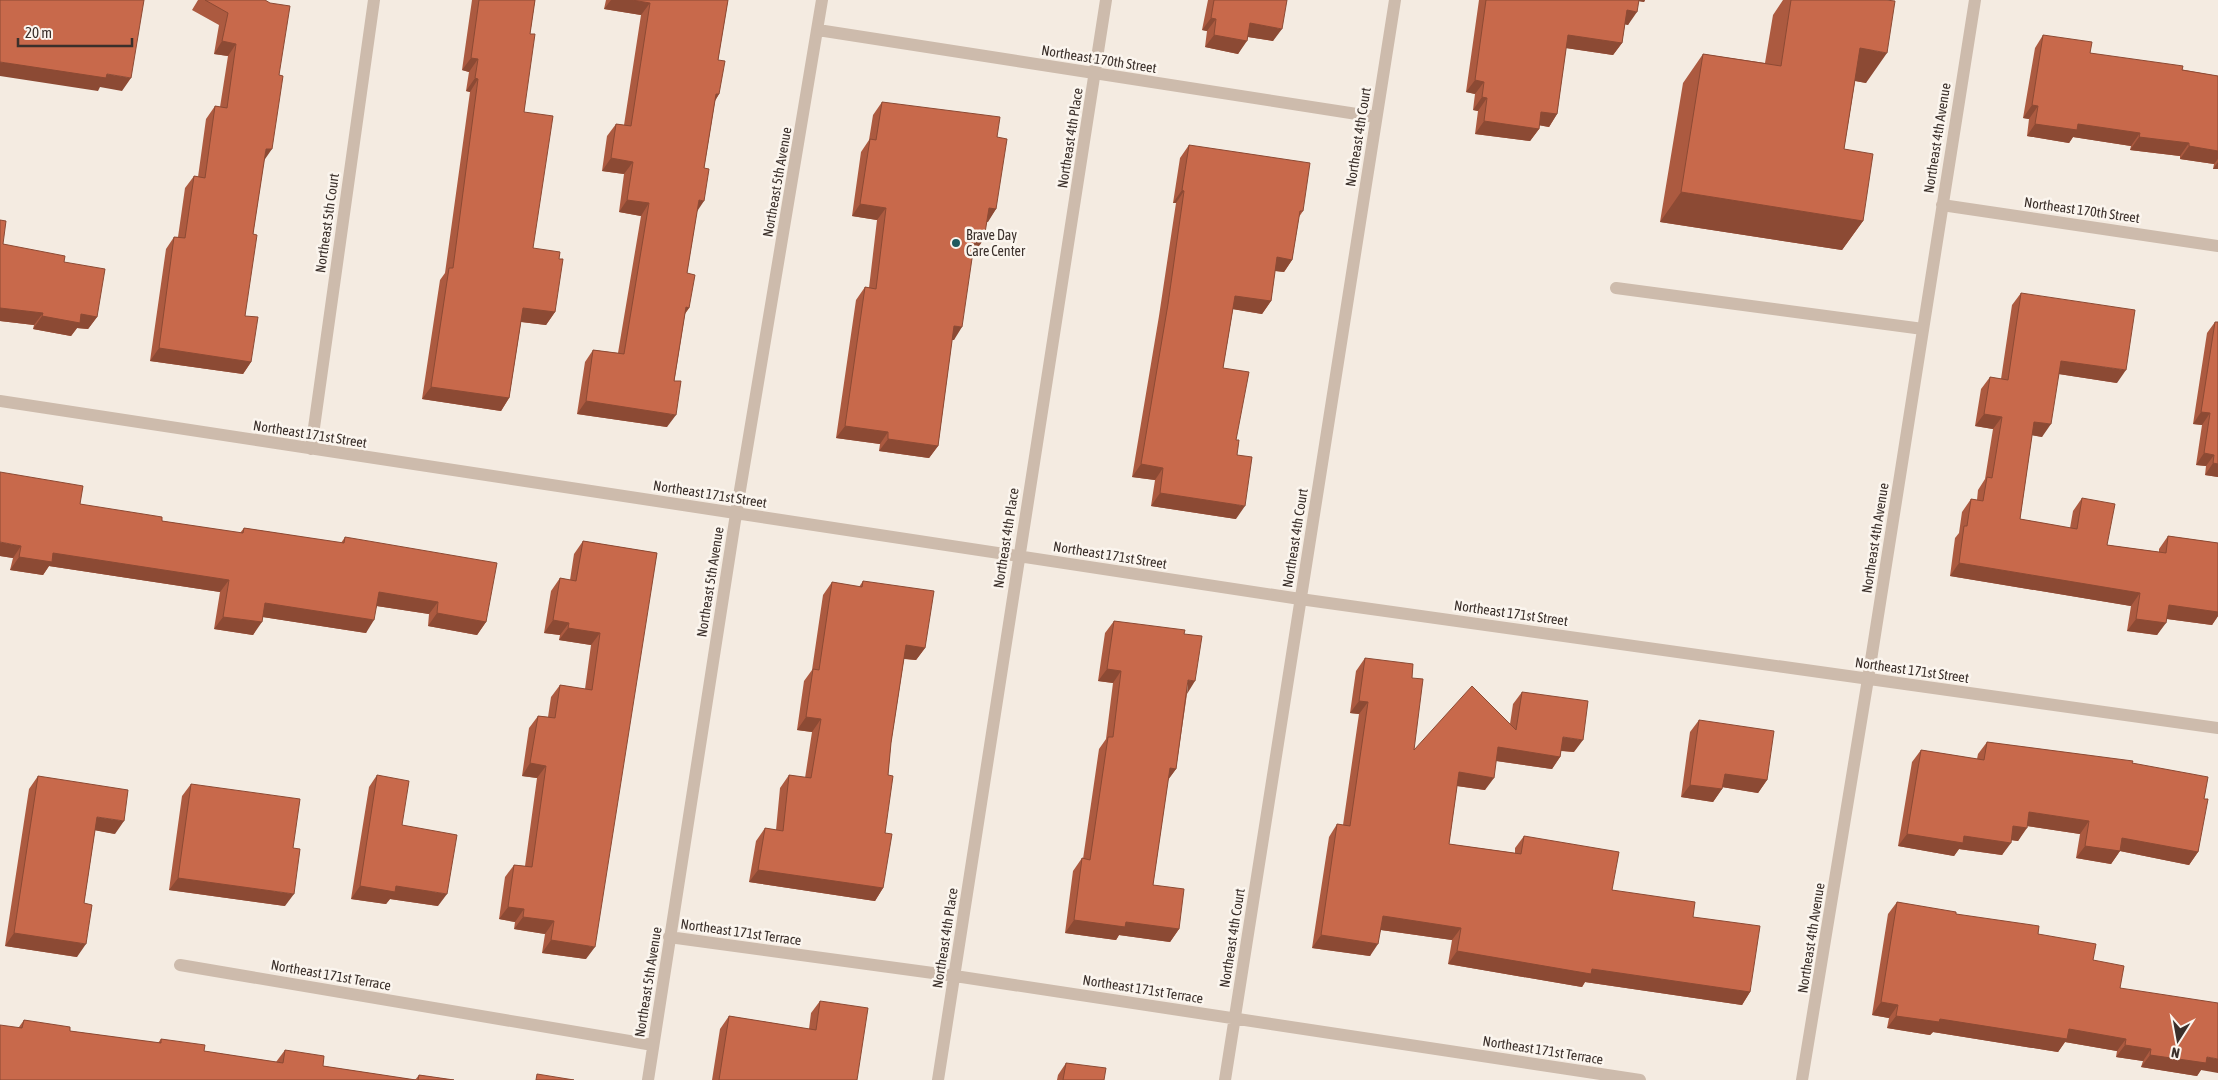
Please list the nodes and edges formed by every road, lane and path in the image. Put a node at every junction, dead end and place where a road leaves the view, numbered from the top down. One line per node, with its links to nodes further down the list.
1 (374, 0): 14 (street, Northeast 5th Court)
2 (822, 0): 6 (street, Northeast 5th Avenue)
3 (1106, 0): 7 (street, Northeast 4th Place)
4 (1395, 0): 8 (street, Northeast 4th Court)
5 (1975, 0): 9 (street, Northeast 4th Avenue)
6 (818, 30): 7 (street, Northeast 170th Street); 15 (street, Northeast 5th Avenue)
7 (1096, 73): 8 (street, Northeast 170th Street); 16 (street, Northeast 4th Place)
8 (1376, 117): 17 (street, Northeast 4th Court)
9 (1942, 205): 10 (street, Northeast 170th Street); 12 (street, Northeast 4th Avenue)
10 (2218, 246)
11 (1616, 288): 12 (street)
12 (1922, 329): 18 (street, Northeast 4th Avenue)
13 (0, 401): 14 (street, Northeast 171st Street)
14 (311, 449): 15 (street, Northeast 171st Street)
15 (736, 514): 16 (street, Northeast 171st Street); 20 (street, Northeast 5th Avenue)
16 (1018, 556): 17 (street, Northeast 171st Street); 22 (street, Northeast 4th Place)
17 (1300, 599): 18 (street, Northeast 171st Street); 23 (street, Northeast 4th Court)
18 (1868, 679): 19 (street, Northeast 171st Street); 29 (street, Northeast 4th Avenue)
19 (2218, 728)
20 (669, 937): 22 (street, Northeast 171st Terrace); 24 (street, Northeast 5th Avenue)
21 (180, 965): 24 (street, Northeast 171st Terrace)
22 (955, 976): 23 (street, Northeast 171st Terrace); 26 (street, Northeast 4th Place)
23 (1235, 1018): 27 (street, Northeast 4th Court); 28 (street, Northeast 171st Terrace)
24 (653, 1045): 25 (street, Northeast 5th Avenue)
25 (648, 1080)
26 (938, 1080)
27 (1225, 1080)
28 (1640, 1080)
29 (1802, 1080)

